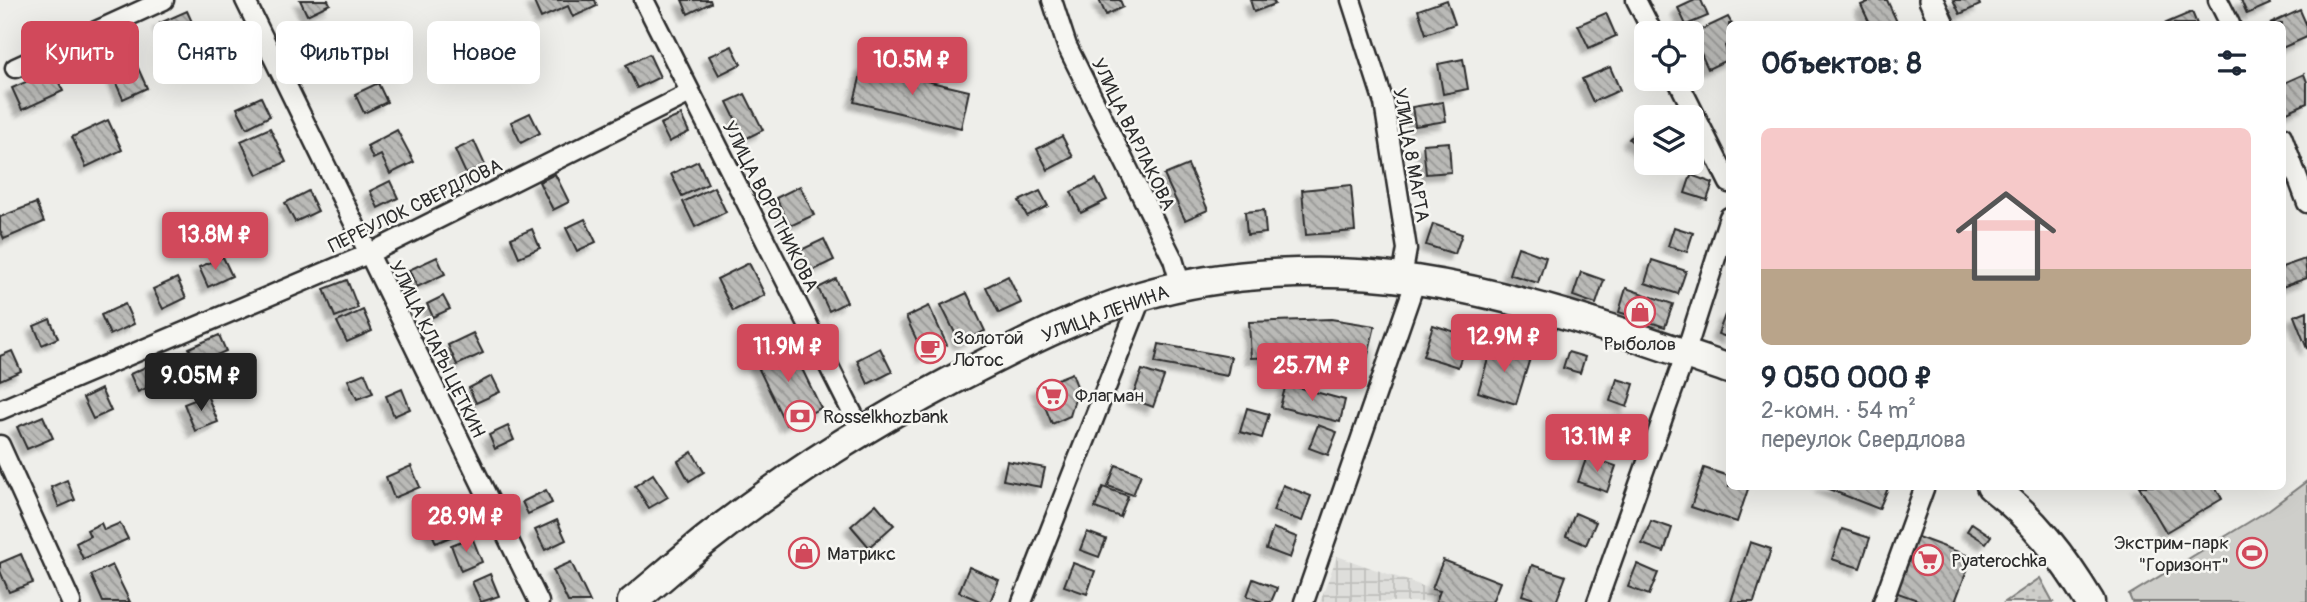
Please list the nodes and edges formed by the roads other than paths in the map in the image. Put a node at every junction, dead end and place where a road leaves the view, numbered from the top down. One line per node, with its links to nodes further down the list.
1 (164, 0): 12 (street)
2 (245, 0): 19 (street, УЛИЦА КЛАРЫ ЦЕТКИН)
3 (644, 0): 14 (street, УЛИЦА ВОРОТНИКОВА)
4 (1052, 0): 21 (street, УЛИЦА ВАРЛАКОВА)
5 (1351, 0): 20 (street, УЛИЦА 8 МАРТА)
6 (1636, 0): 9 (street)
7 (1931, 0): 10 (street)
8 (2218, 0): 11 (street)
9 (1647, 21)
10 (1941, 21)
11 (2228, 21)
12 (15, 68)
13 (1683, 91): 16 (street)
14 (690, 93): 19 (street, ПЕРЕУЛОК СВЕРДЛОВА); 26 (street, УЛИЦА ВОРОТНИКОВА)
15 (2286, 147): 17 (street)
16 (1726, 177)
17 (2307, 203)
18 (1726, 226): 23 (street)
19 (368, 254): 25 (street, ПЕРЕУЛОК СВЕРДЛОВА); 31 (street, УЛИЦА КЛАРЫ ЦЕТКИН)
20 (1409, 279): 21 (main road, УЛИЦА ЛЕНИНА); 23 (main road, УЛИЦА ЛЕНИНА); 34 (street, УЛИЦА 8 МАРТА)
21 (1181, 286): 22 (main road, УЛИЦА ЛЕНИНА)
22 (1142, 296): 26 (main road, УЛИЦА ЛЕНИНА); 33 (street)
23 (1685, 354): 24 (main road, УЛИЦА ЛЕНИНА); 35 (street)
24 (1726, 368)
25 (0, 410)
26 (861, 430): 32 (main road, УЛИЦА ЛЕНИНА)
27 (0, 445): 30 (street)
28 (1924, 490): 36 (street)
29 (1996, 490): 37 (main road)
30 (71, 602)
31 (539, 602)
32 (632, 602)
33 (1022, 602)
34 (1304, 602)
35 (1597, 602)
36 (1883, 602)
37 (2090, 602)

